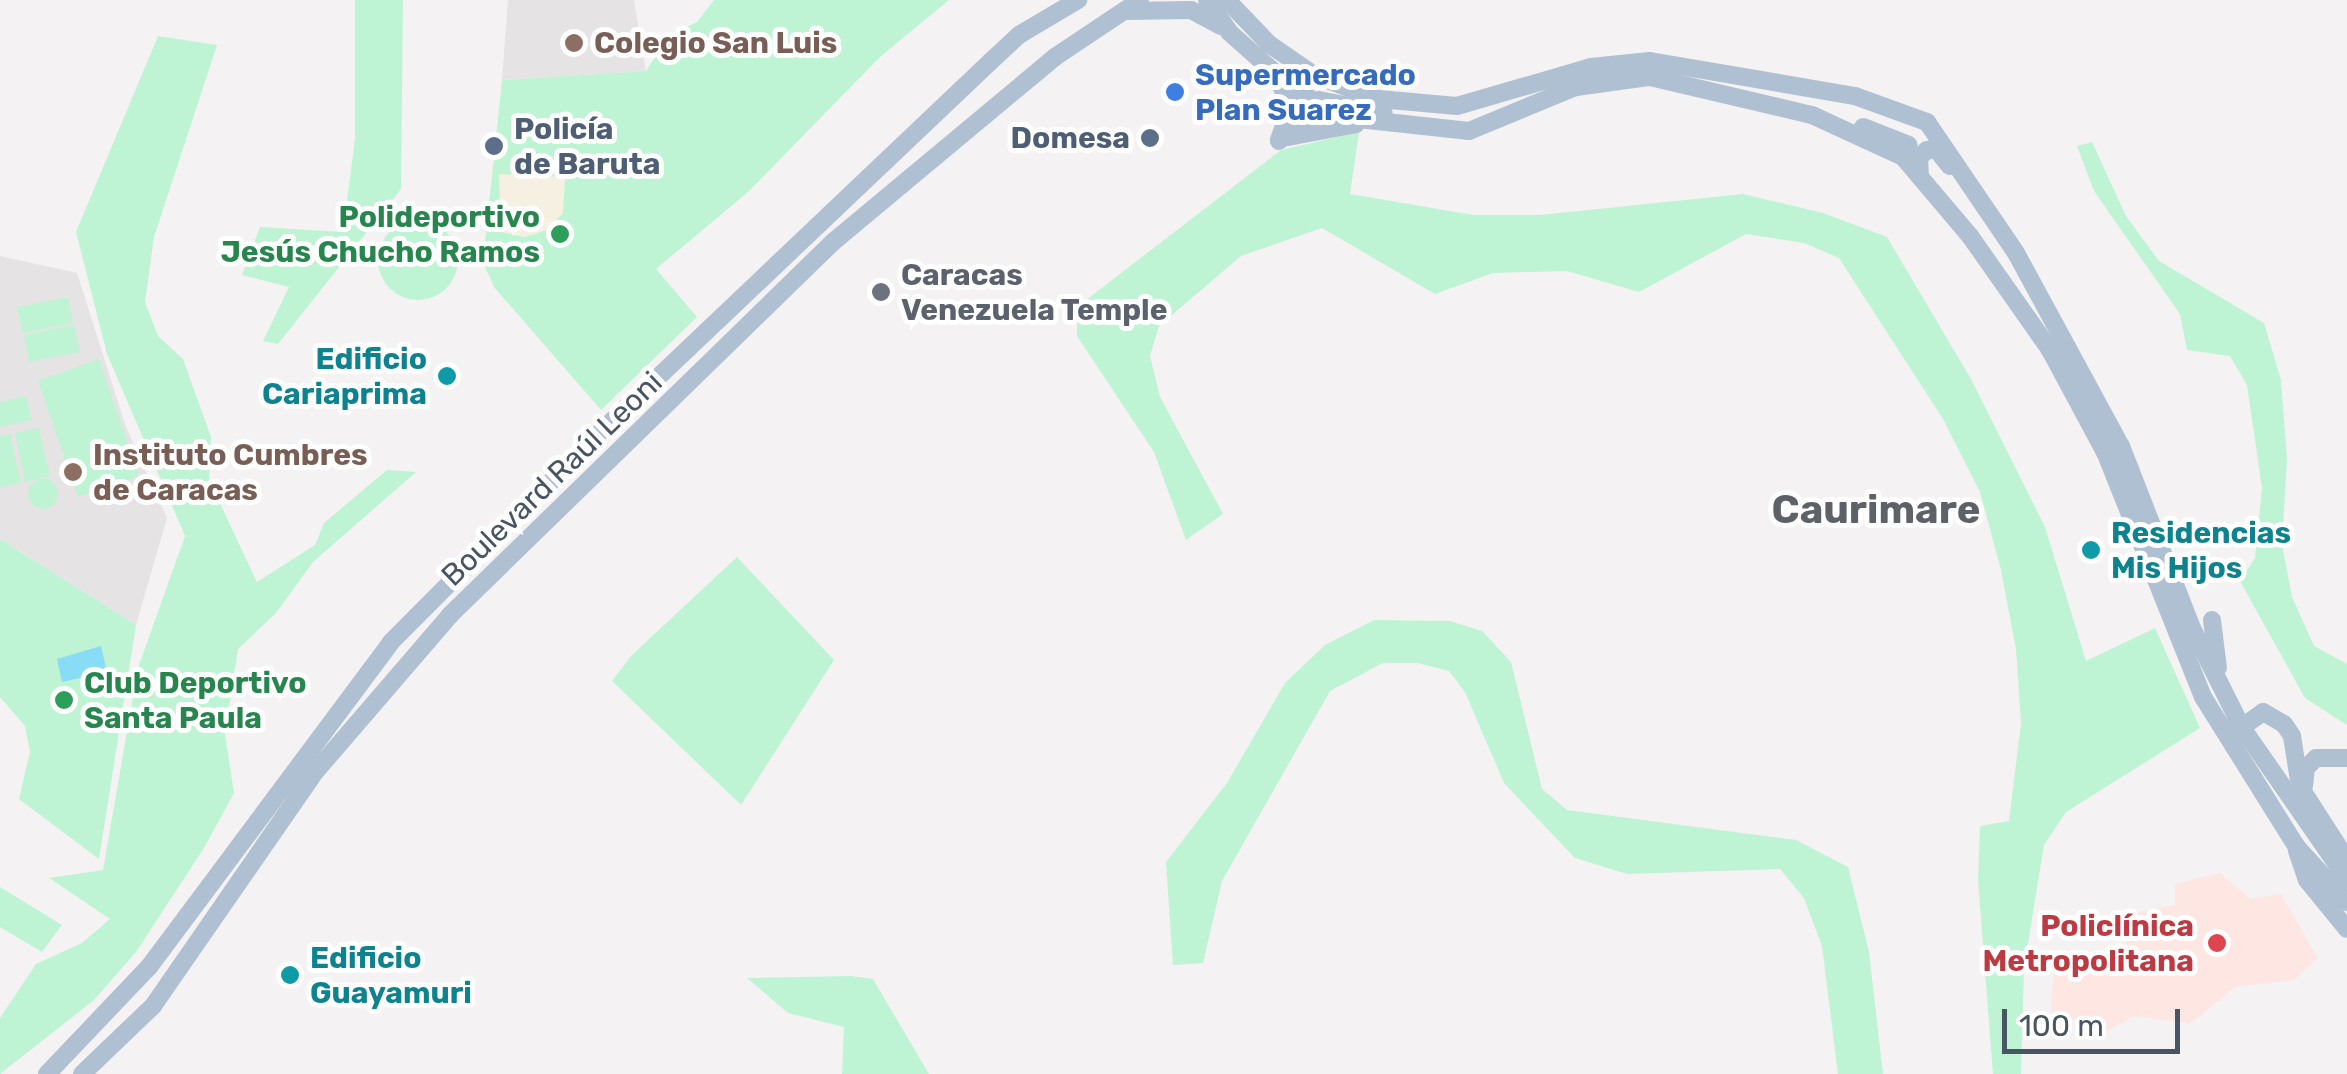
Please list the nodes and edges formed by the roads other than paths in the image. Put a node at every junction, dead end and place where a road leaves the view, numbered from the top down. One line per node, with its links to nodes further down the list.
1 (1078, 0): 33 (main road, Boulevard Raúl Leoni)
2 (1140, 0): 5 (main road, Boulevard Raúl Leoni)
3 (1206, 0): 6 (main road)
4 (1232, 3): 10 (main road)
5 (1122, 12): 6 (main road); 34 (main road, Boulevard Raúl Leoni)
6 (1229, 32): 7 (main road)
7 (1273, 71): 8 (main road); 15 (main road)
8 (1314, 104): 10 (main road); 11 (main road); 15 (main road)
9 (1888, 104): 10 (main road); 12 (main road); 14 (main road)
10 (1456, 106)
11 (1381, 122): 13 (main road); 15 (main road)
12 (1927, 122): 16 (main road); 18 (main road)
13 (1838, 126): 14 (main road); 16 (main road)
14 (1886, 134): 16 (main road)
15 (1279, 141)
16 (1906, 151): 17 (main road)
17 (1920, 176): 18 (main road); 24 (main road)
18 (1980, 199): 20 (main road)
19 (2115, 402): 20 (main road)
20 (2122, 446): 21 (main road)
21 (2164, 558): 23 (main road); 24 (main road)
22 (2212, 620): 23 (main road)
23 (2222, 689): 24 (main road)
24 (2234, 732): 26 (main road); 28 (main road); 30 (main road)
25 (2347, 758): 26 (main road)
26 (2306, 796): 27 (main road)
27 (2340, 840): 29 (main road)
28 (2296, 846): 31 (main road); 32 (main road)
29 (2347, 860)
30 (2347, 880)
31 (2347, 902)
32 (2347, 929)
33 (46, 1074)
34 (82, 1074)

